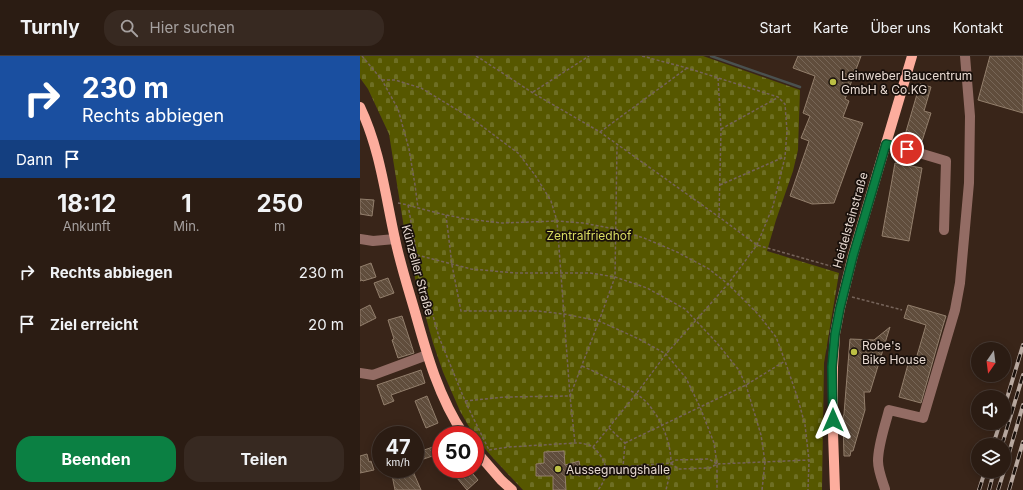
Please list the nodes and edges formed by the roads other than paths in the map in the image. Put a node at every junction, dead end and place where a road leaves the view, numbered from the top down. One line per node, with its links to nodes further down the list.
1 (912, 56): 4 (main road, Heidelsteinstraße)
2 (966, 56): 12 (street)
3 (360, 107): 7 (main road, Künzeller Straße)
4 (886, 144): 5 (street); 14 (main road, Heidelsteinstraße)
5 (944, 230)
6 (360, 239): 7 (street)
7 (395, 239): 8 (main road, Künzeller Straße)
8 (427, 355): 9 (street); 10 (main road, Künzeller Straße)
9 (360, 373)
10 (459, 426)
11 (484, 456): 13 (main road)
12 (885, 489)
13 (512, 490)
14 (835, 490)

